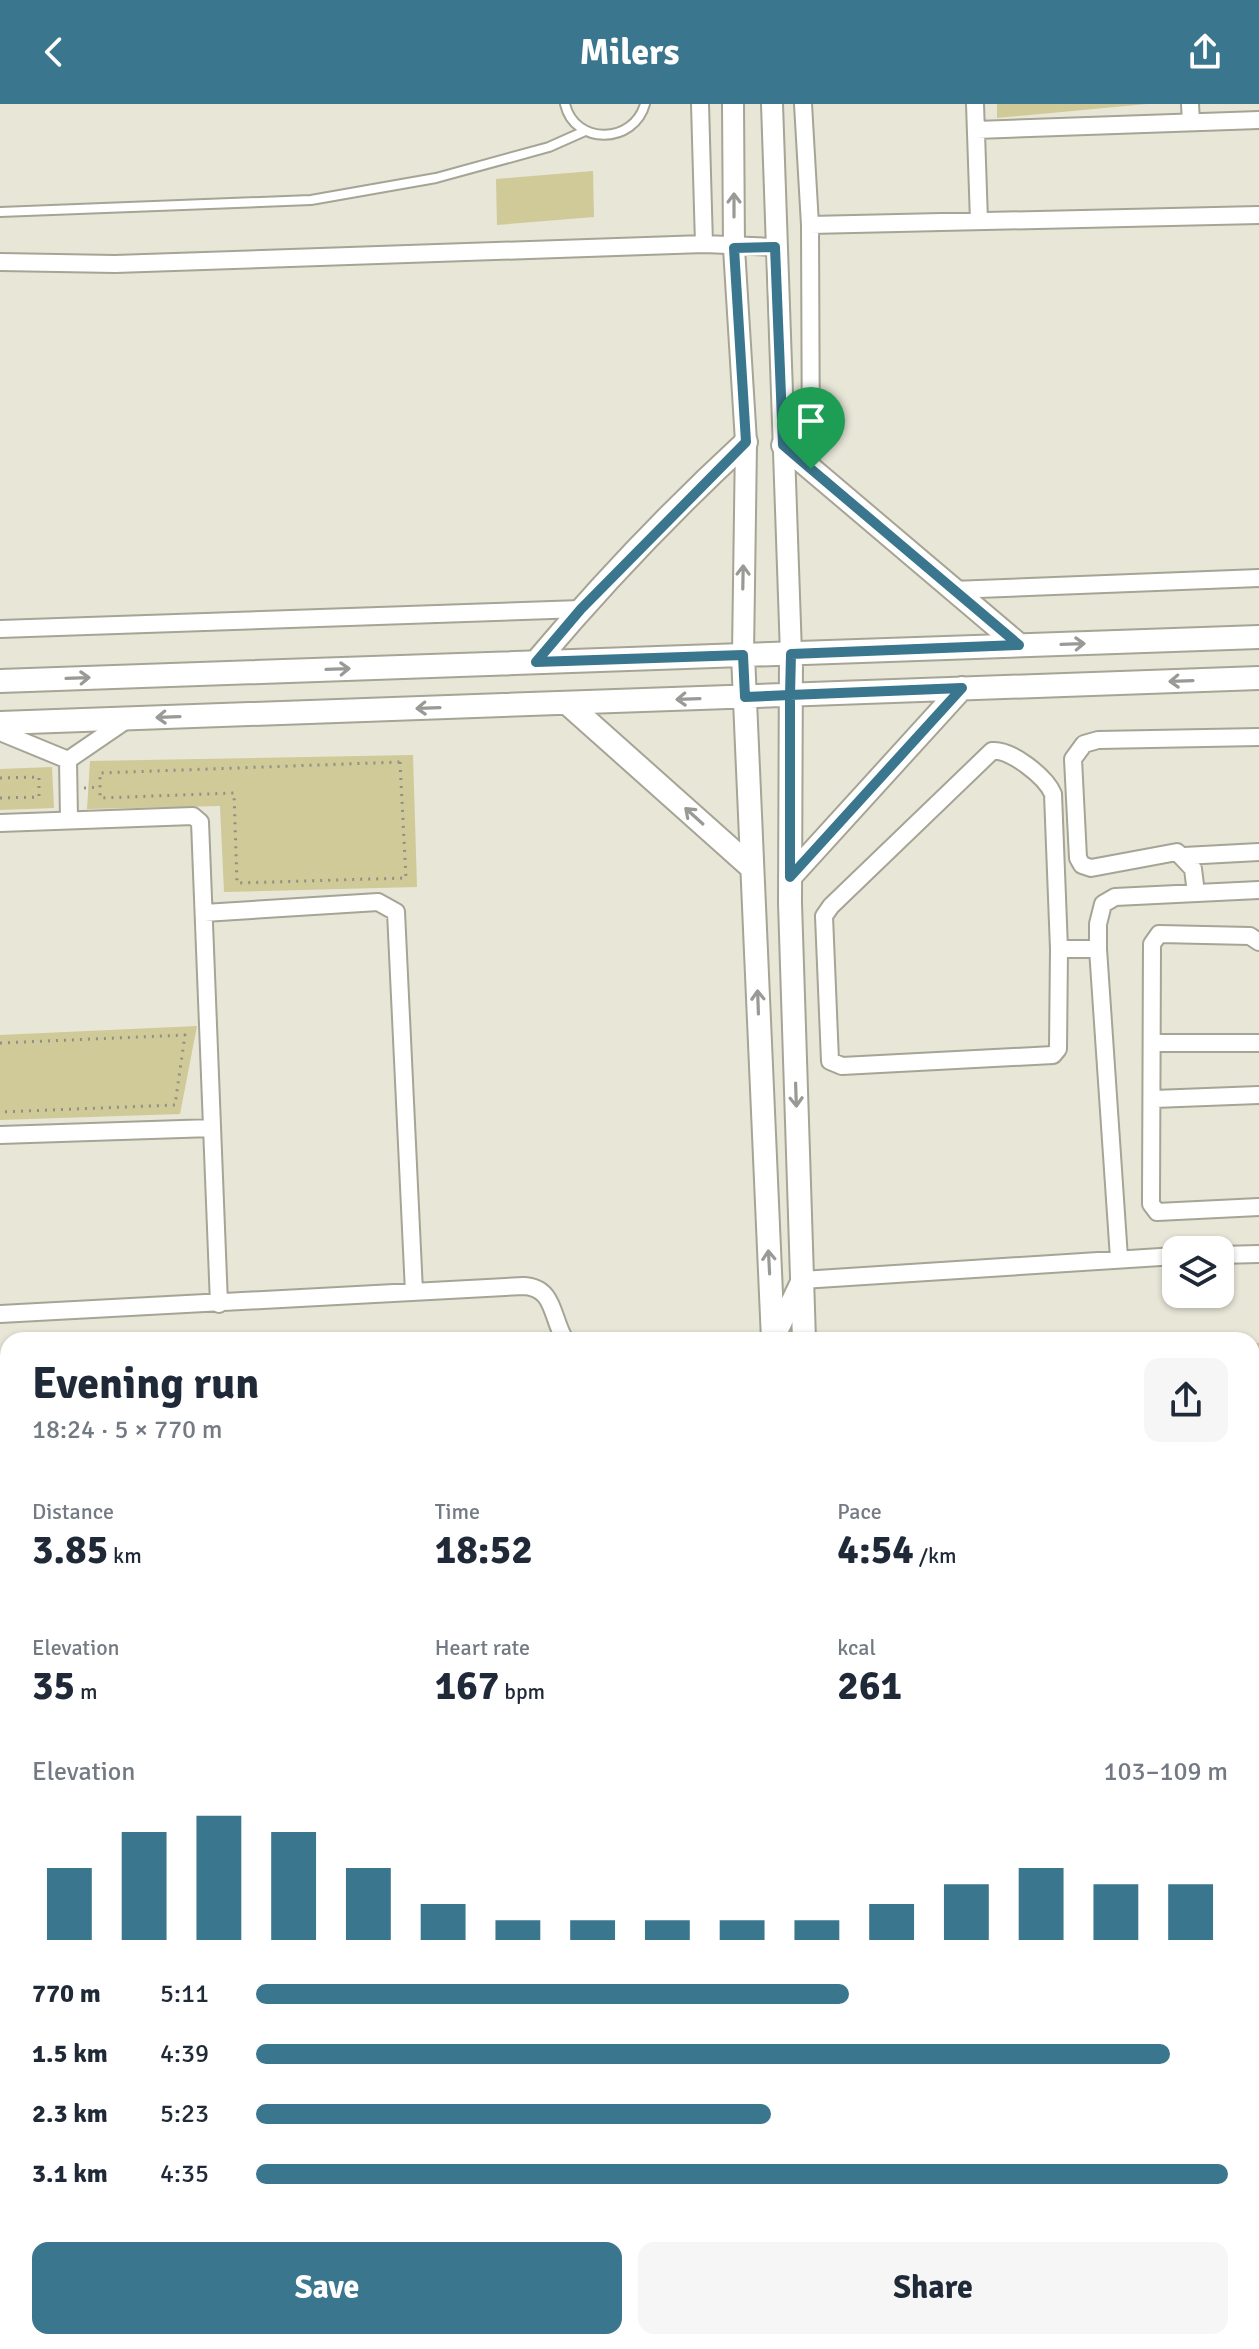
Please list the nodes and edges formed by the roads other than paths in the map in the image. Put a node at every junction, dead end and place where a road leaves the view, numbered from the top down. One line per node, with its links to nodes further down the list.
1 (565, 104): 12 (lane)
2 (645, 104): 12 (lane)
3 (700, 104): 17 (street)
4 (733, 104): 19 (street, one-way to 4)
5 (772, 104): 18 (street)
6 (803, 104): 16 (street)
7 (975, 104): 11 (street)
8 (1190, 104): 10 (street)
9 (1259, 120): 10 (street)
10 (1191, 122): 11 (street)
11 (976, 130): 15 (street)
12 (585, 131): 13 (lane)
13 (0, 212)
14 (1259, 215): 15 (street)
15 (979, 221): 16 (street)
16 (810, 225): 23 (street)
17 (704, 244): 19 (street); 20 (street)
18 (775, 247): 19 (street); 22 (street)
19 (734, 248): 21 (street)
20 (0, 262)
21 (746, 442): 26 (main road); 31 (street, one-way to 21)
22 (783, 445): 23 (main road); 30 (street)
23 (811, 469): 25 (main road)
24 (1259, 578): 25 (street)
25 (952, 590): 29 (main road)
26 (581, 609): 27 (street); 32 (main road)
27 (0, 629)
28 (1259, 637): 29 (main road, one-way to 28)
29 (1019, 645): 30 (main road)
30 (791, 654): 31 (main road); 36 (main road)
31 (743, 655): 32 (main road); 37 (main road)
32 (536, 662): 34 (main road, one-way to 32)
33 (1259, 678): 35 (main road, one-way to 35)
34 (0, 681)
35 (962, 688): 36 (main road); 49 (main road)
36 (790, 695): 37 (main road); 49 (main road)
37 (745, 697): 38 (main road, one-way to 38); 48 (main road)
38 (567, 703): 39 (main road, one-way to 39); 48 (main road, one-way to 38)
39 (129, 718): 40 (main road); 43 (street)
40 (0, 723)
41 (0, 732): 43 (street)
42 (1259, 737): 47 (street)
43 (68, 760): 44 (street)
44 (69, 818): 45 (street); 52 (street)
45 (0, 823)
46 (1259, 852): 47 (street)
47 (1184, 856): 51 (street)
48 (752, 868): 72 (main road, one-way to 48)
49 (790, 877): 67 (main road, one-way to 67)
50 (1259, 890): 51 (street)
51 (1196, 893): 55 (street)
52 (204, 913): 60 (street); 68 (street)
53 (1259, 942): 56 (street)
54 (1059, 949): 54 (street); 55 (street)
55 (1098, 949): 66 (street)
56 (1153, 1043): 57 (street); 59 (street)
57 (1259, 1043)
58 (1259, 1095): 59 (street)
59 (1154, 1099): 62 (street)
60 (212, 1128): 61 (street); 69 (street)
61 (0, 1135)
62 (1259, 1207)
63 (1259, 1254): 64 (street)
64 (1234, 1255)
65 (1162, 1256): 66 (street)
66 (1119, 1258): 67 (street)
67 (802, 1280): 73 (street); 74 (main road)
68 (414, 1292): 69 (street); 71 (street)
69 (219, 1304): 70 (street)
70 (0, 1314)
71 (562, 1332)
72 (773, 1332)
73 (777, 1332)
74 (804, 1332)

